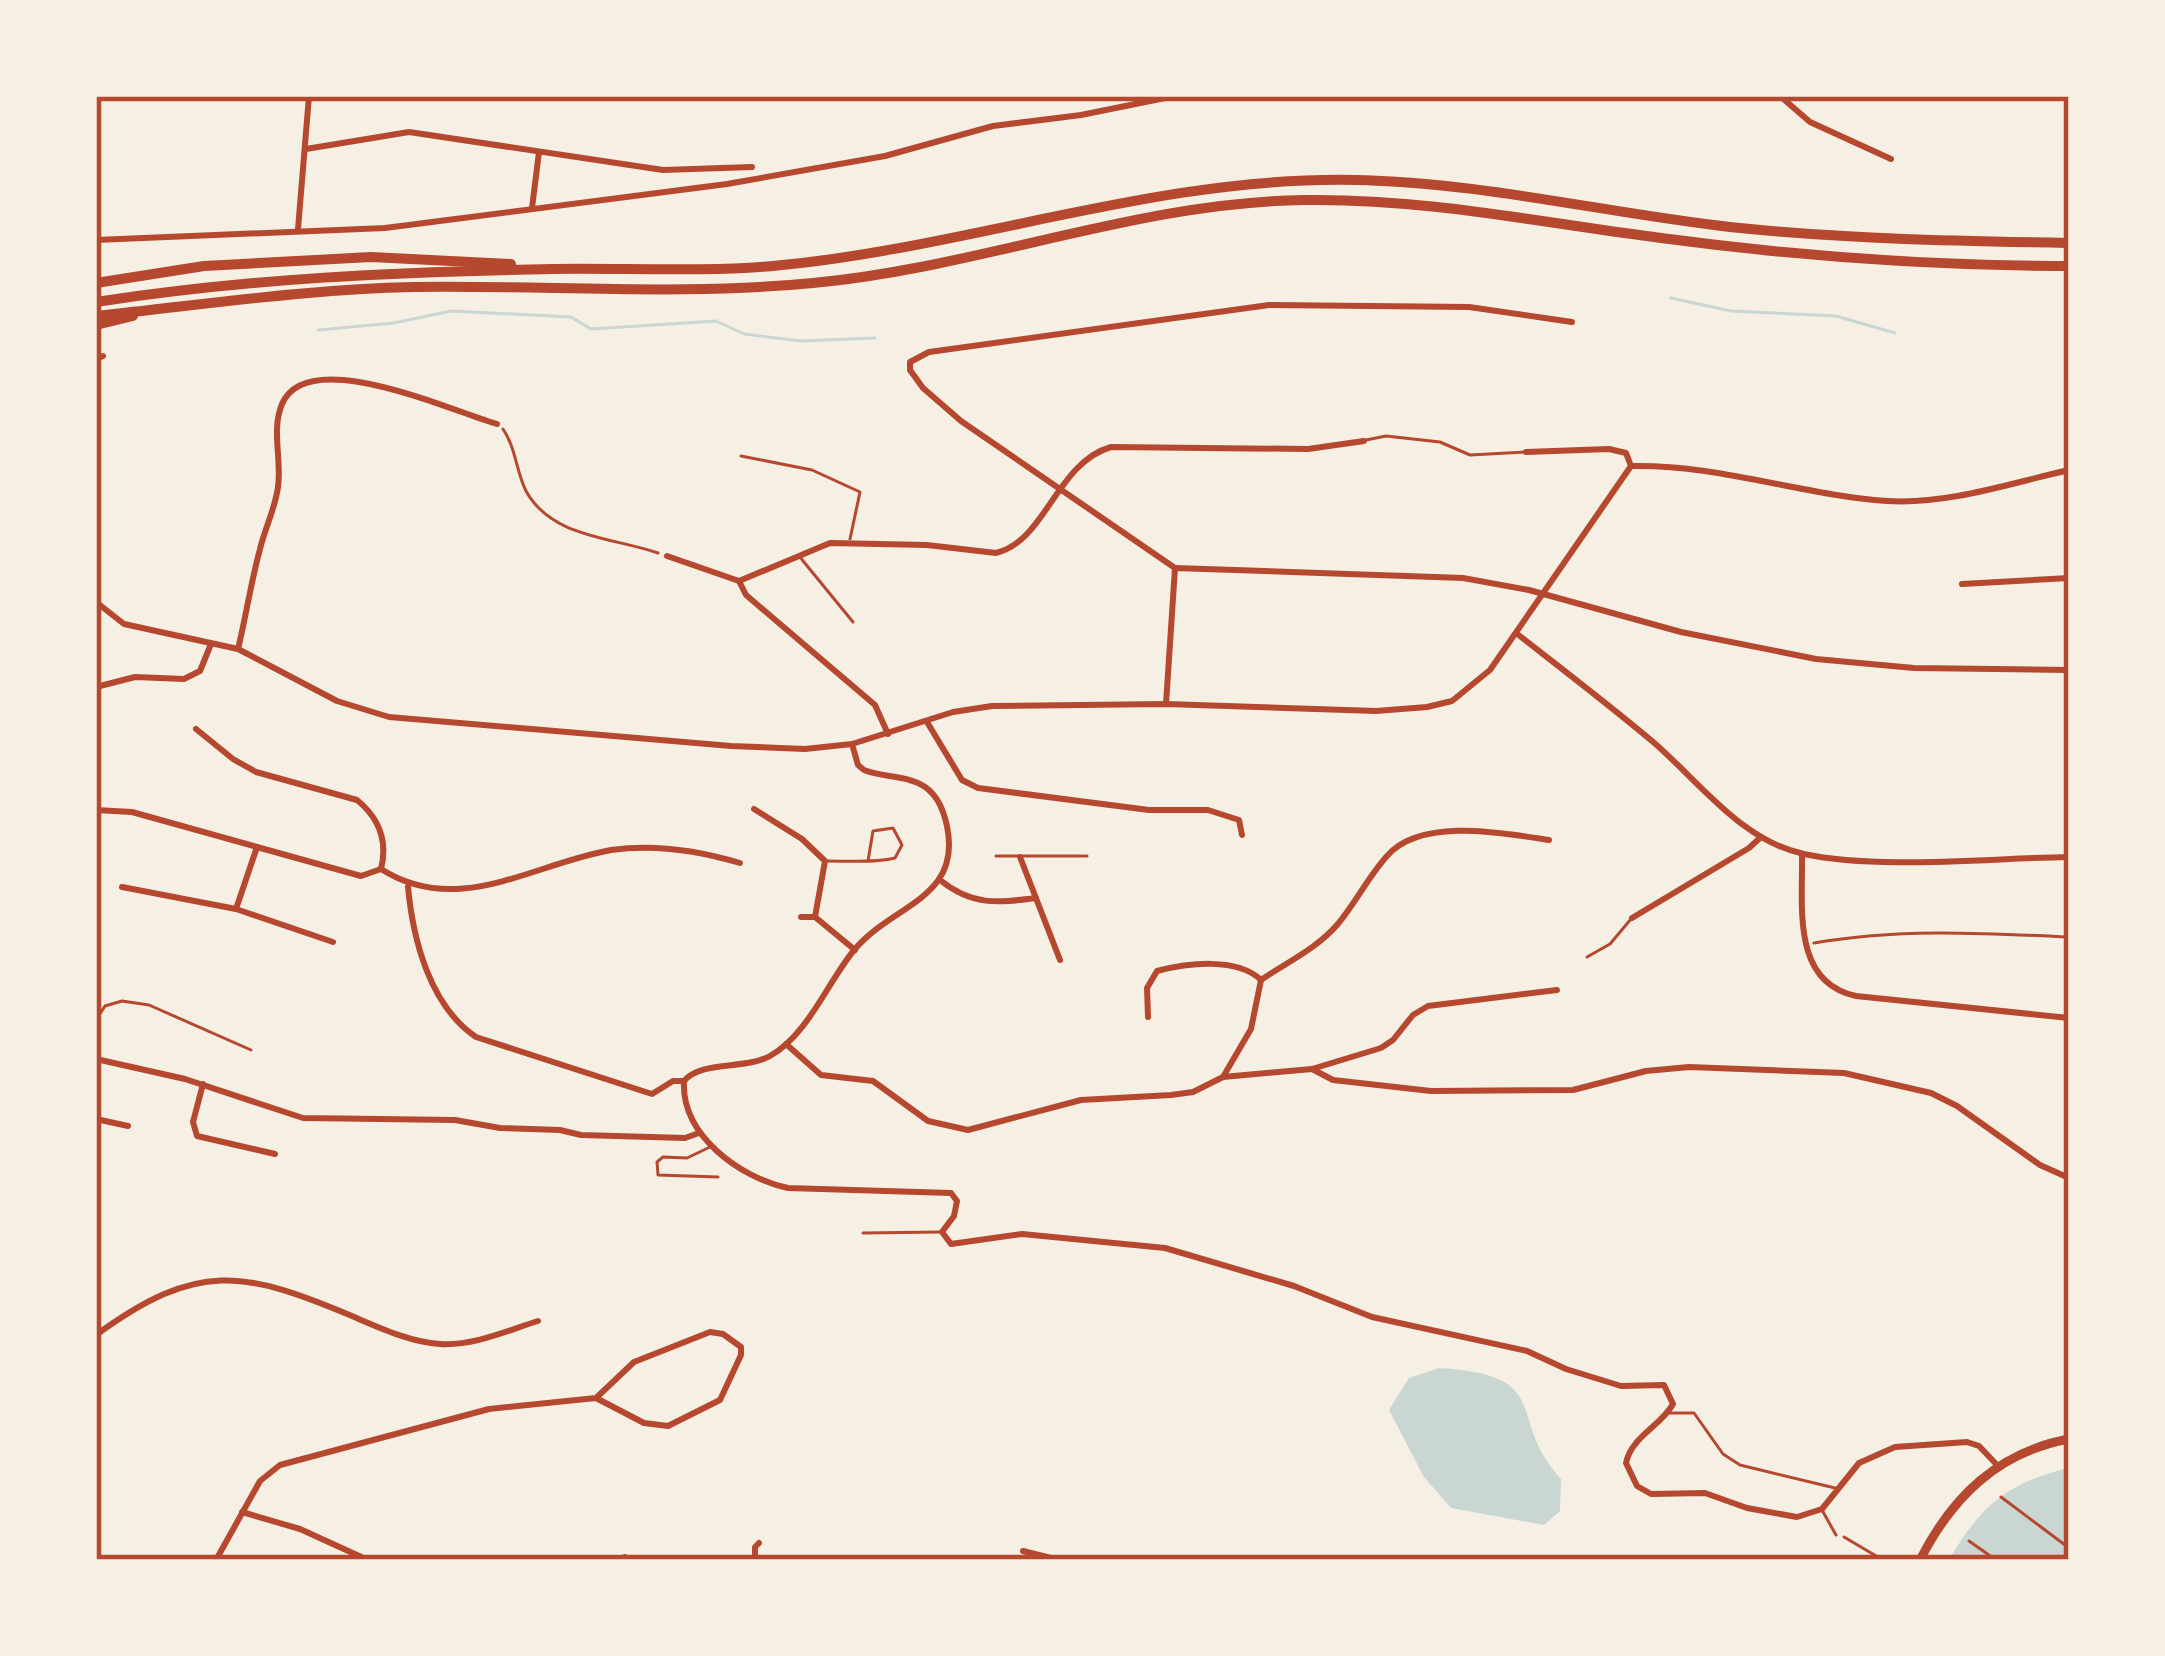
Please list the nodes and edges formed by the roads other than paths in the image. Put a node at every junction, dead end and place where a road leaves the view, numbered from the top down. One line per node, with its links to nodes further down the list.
1 (309, 96): 4 (street)
2 (1175, 96): 8 (street)
3 (1780, 96): 6 (street)
4 (306, 149): 5 (street); 9 (street)
5 (539, 152): 7 (street); 8 (street)
6 (1891, 159)
7 (752, 167)
8 (532, 208): 9 (street)
9 (298, 229): 10 (street)
10 (96, 240)
11 (2069, 243): 13 (highway)
12 (2069, 266): 16 (highway)
13 (611, 268): 14 (highway); 15 (highway)
14 (96, 284)
15 (96, 302)
16 (152, 310): 17 (highway); 19 (highway)
17 (96, 316)
18 (1572, 322): 26 (street)
19 (96, 326)
20 (497, 424): 39 (street)
21 (1364, 441): 22 (lane); 26 (street)
22 (1526, 452): 24 (street)
23 (741, 456): 27 (lane)
24 (1631, 466): 25 (street); 34 (street)
25 (2069, 470)
26 (1060, 488): 27 (street); 30 (street)
27 (850, 541): 28 (street)
28 (798, 554): 32 (street); 36 (lane)
29 (667, 556): 32 (street)
30 (1175, 568): 34 (street); 42 (street)
31 (2069, 578): 33 (street)
32 (739, 580): 45 (street)
33 (1962, 584)
34 (1542, 594): 37 (street); 40 (street)
35 (96, 602): 38 (street)
36 (853, 622)
37 (1516, 633): 42 (street); 50 (street)
38 (212, 644): 39 (street); 41 (street)
39 (238, 649): 46 (street)
40 (2069, 670)
41 (96, 687)
42 (1166, 704): 43 (street)
43 (927, 722): 45 (street); 49 (street)
44 (196, 729): 61 (street)
45 (888, 735): 46 (street)
46 (852, 744): 62 (street)
47 (754, 809): 58 (street)
48 (96, 810): 52 (street)
49 (1242, 836)
50 (1761, 837): 53 (street); 69 (street)
51 (1549, 840): 74 (street)
52 (257, 847): 61 (street); 66 (street)
53 (1802, 854): 57 (street); 77 (street)
54 (996, 856): 56 (lane)
55 (1087, 856): 56 (lane)
56 (1020, 857): 65 (street)
57 (2069, 857)
58 (825, 861): 59 (lane); 68 (street)
59 (868, 861): 59 (lane)
60 (740, 863): 64 (street)
61 (381, 869): 64 (street)
62 (940, 880): 65 (street); 71 (street)
63 (122, 887): 66 (street)
64 (408, 887): 84 (street)
65 (1036, 898): 73 (street)
66 (236, 909): 70 (street)
67 (801, 917): 68 (street)
68 (815, 917): 71 (street)
69 (1632, 918): 72 (lane)
70 (333, 942)
71 (854, 950): 79 (street)
72 (1587, 956)
73 (1060, 960)
74 (1261, 980): 76 (street); 83 (street)
75 (1557, 989): 82 (street)
76 (1148, 1017)
77 (2069, 1018)
78 (96, 1020): 80 (lane)
79 (786, 1044): 83 (street); 84 (street)
80 (251, 1050)
81 (96, 1059): 85 (street)
82 (1312, 1069): 83 (street); 92 (street)
83 (1223, 1077)
84 (684, 1081): 88 (street)
85 (203, 1084): 88 (street); 90 (street)
86 (96, 1119): 87 (street)
87 (128, 1126)
88 (699, 1133): 89 (street)
89 (711, 1146): 91 (lane); 93 (street)
90 (275, 1154)
91 (718, 1177)
92 (2069, 1178)
93 (942, 1232): 94 (lane); 98 (street)
94 (862, 1233)
95 (538, 1321): 96 (street)
96 (96, 1335)
97 (596, 1399): 97 (street); 103 (street)
98 (1668, 1413): 101 (lane); 102 (street)
99 (2069, 1439): 100 (main road)
100 (1998, 1466): 101 (street); 111 (main road)
101 (1837, 1488): 102 (street)
102 (1822, 1509): 104 (lane)
103 (242, 1513): 107 (street); 108 (street)
104 (1836, 1535)
105 (759, 1543): 109 (street)
106 (1023, 1551): 110 (street)
107 (216, 1560)
108 (368, 1560)
109 (755, 1560)
110 (1059, 1560)
111 (1920, 1560)

